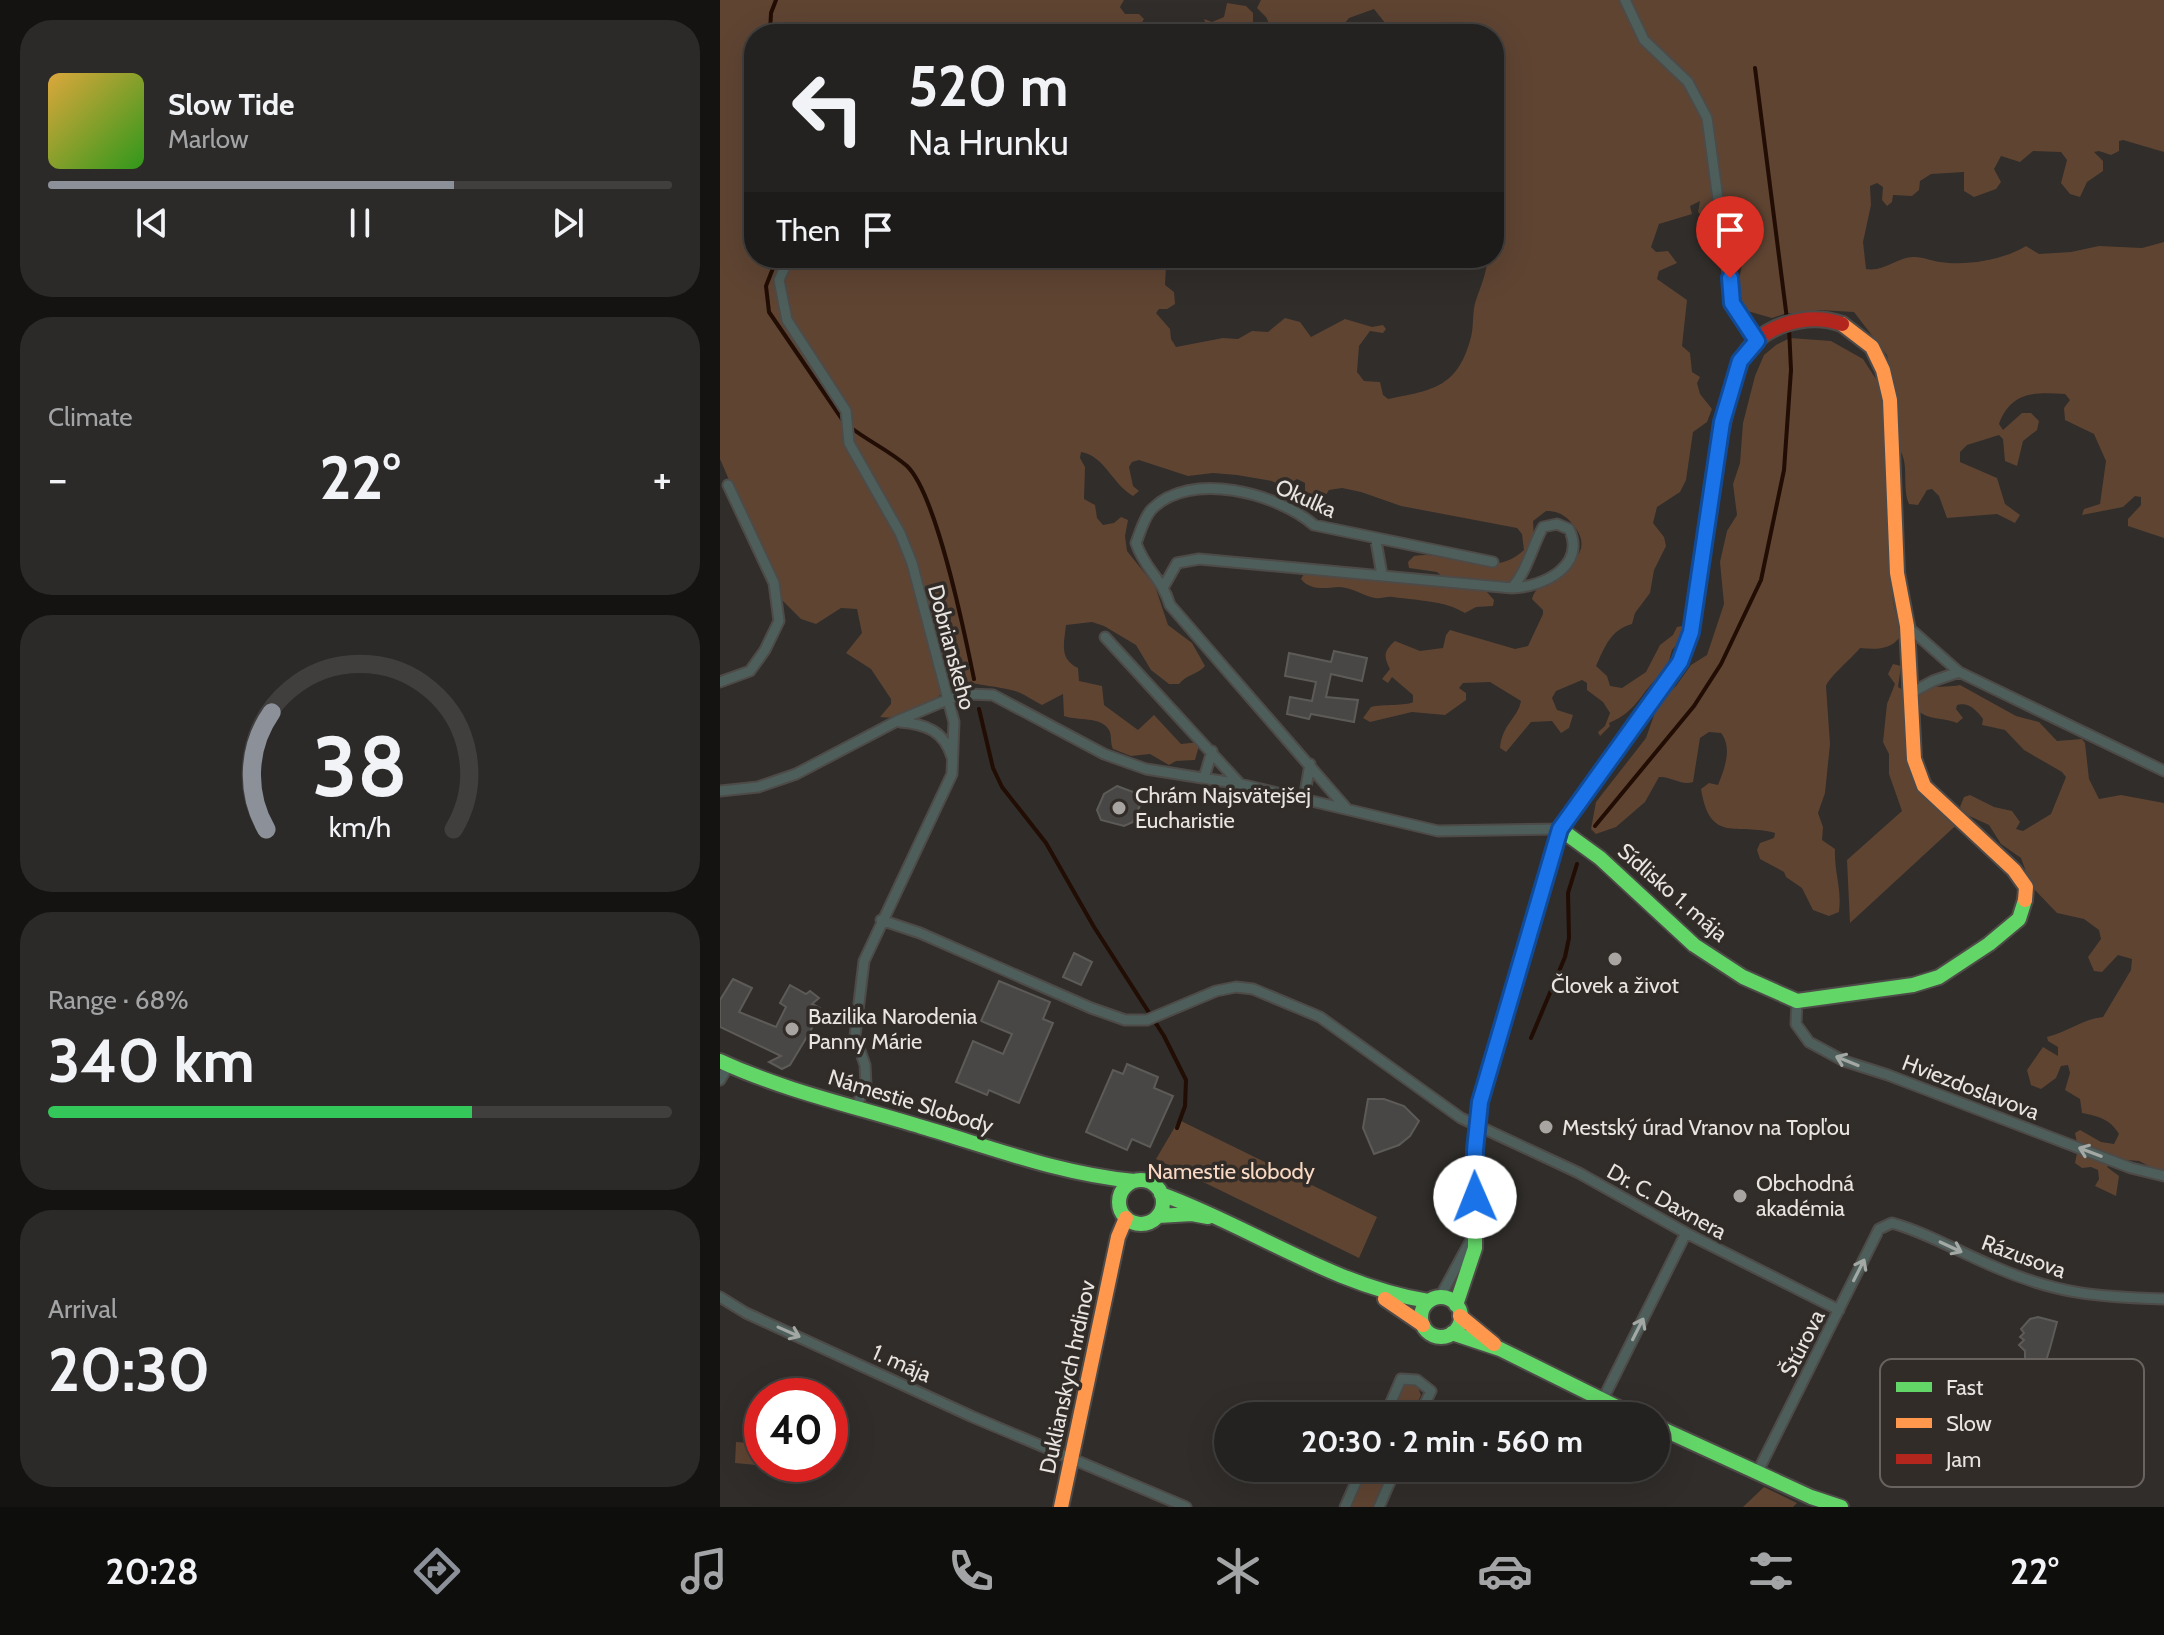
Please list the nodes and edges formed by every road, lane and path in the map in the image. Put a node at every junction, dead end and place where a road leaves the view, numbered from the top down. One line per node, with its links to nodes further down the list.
1 (1625, 0): 3 (street)
2 (784, 268): 15 (street, Dobrianskeho)
3 (1757, 341): 10 (street); 26 (street)
4 (728, 485): 13 (street)
5 (1376, 541): 6 (street, Okulka); 7 (street); 8 (street, Okulka)
6 (1493, 562)
7 (1382, 575): 8 (street); 9 (street)
8 (1164, 586): 19 (street, Okulka)
9 (1512, 588): 9 (street)
10 (1907, 626): 12 (street); 14 (street)
11 (1105, 637): 17 (street)
12 (1959, 672): 14 (street); 20 (street)
13 (720, 682)
14 (1909, 694): 28 (street)
15 (949, 699): 16 (street); 18 (street, Dobrianskeho); 21 (street)
16 (897, 721): 18 (street); 23 (street)
17 (1212, 751): 21 (street); 22 (street)
18 (955, 764): 27 (street, Dobrianskeho)
19 (1310, 764): 24 (street); 25 (street, Okulka)
20 (2164, 771)
21 (1204, 778): 22 (street)
22 (1240, 784): 24 (street)
23 (720, 791)
24 (1304, 799): 25 (street)
25 (1347, 810): 26 (street)
26 (1560, 829): 28 (street, Sídlisko 1. mája); 32 (street)
27 (881, 920): 31 (street, Dobrianskeho); 32 (street)
28 (1797, 1001): 33 (street, Hviezdoslavova, one-way to 28)
29 (725, 1063): 30 (street); 31 (street, Námestie Slobody)
30 (720, 1080)
31 (856, 1107): 34 (street, Námestie Slobody)
32 (1477, 1126): 42 (street, Dr. C. Daxnera); 43 (street)
33 (2164, 1176)
34 (1092, 1177): 35 (street, Námestie Slobody); 37 (street)
35 (1134, 1181): 36 (street); 37 (street)
36 (1161, 1194): 39 (street); 40 (street)
37 (1118, 1202): 38 (street)
38 (1126, 1218): 40 (street); 44 (street, Duklianskych hrdinov)
39 (1220, 1219): 40 (street); 45 (street)
40 (1152, 1220): 44 (street)
41 (1879, 1229): 48 (street, Rázusova, one-way to 48); 50 (street, Štúrova, one-way to 41)
42 (1686, 1233): 50 (street, Dr. C. Daxnera); 54 (street, one-way to 42)
43 (1473, 1235): 47 (street); 49 (street)
44 (1115, 1257): 59 (street, Duklianskych hrdinov)
45 (1360, 1285): 47 (street); 51 (street)
46 (720, 1297): 59 (street, 1. mája, one-way to 59)
47 (1434, 1299): 49 (street); 51 (street)
48 (2164, 1299)
49 (1458, 1310): 52 (street); 53 (street)
50 (1839, 1310): 60 (street, Štúrova)
51 (1423, 1325): 52 (street)
52 (1452, 1333): 53 (street)
53 (1500, 1349): 54 (street)
54 (1603, 1399): 57 (street)
55 (1391, 1402): 56 (street)
56 (1426, 1402)
57 (1609, 1402)
58 (1670, 1433): 60 (street)
59 (1071, 1459): 64 (street, Duklianskych hrdinov); 65 (street, 1. mája)
60 (1757, 1473): 63 (street)
61 (1356, 1482): 66 (street)
62 (1390, 1482): 67 (street)
63 (1807, 1502): 68 (street)
64 (1061, 1507)
65 (1186, 1507)
66 (1345, 1507)
67 (1379, 1507)
68 (1841, 1507)

